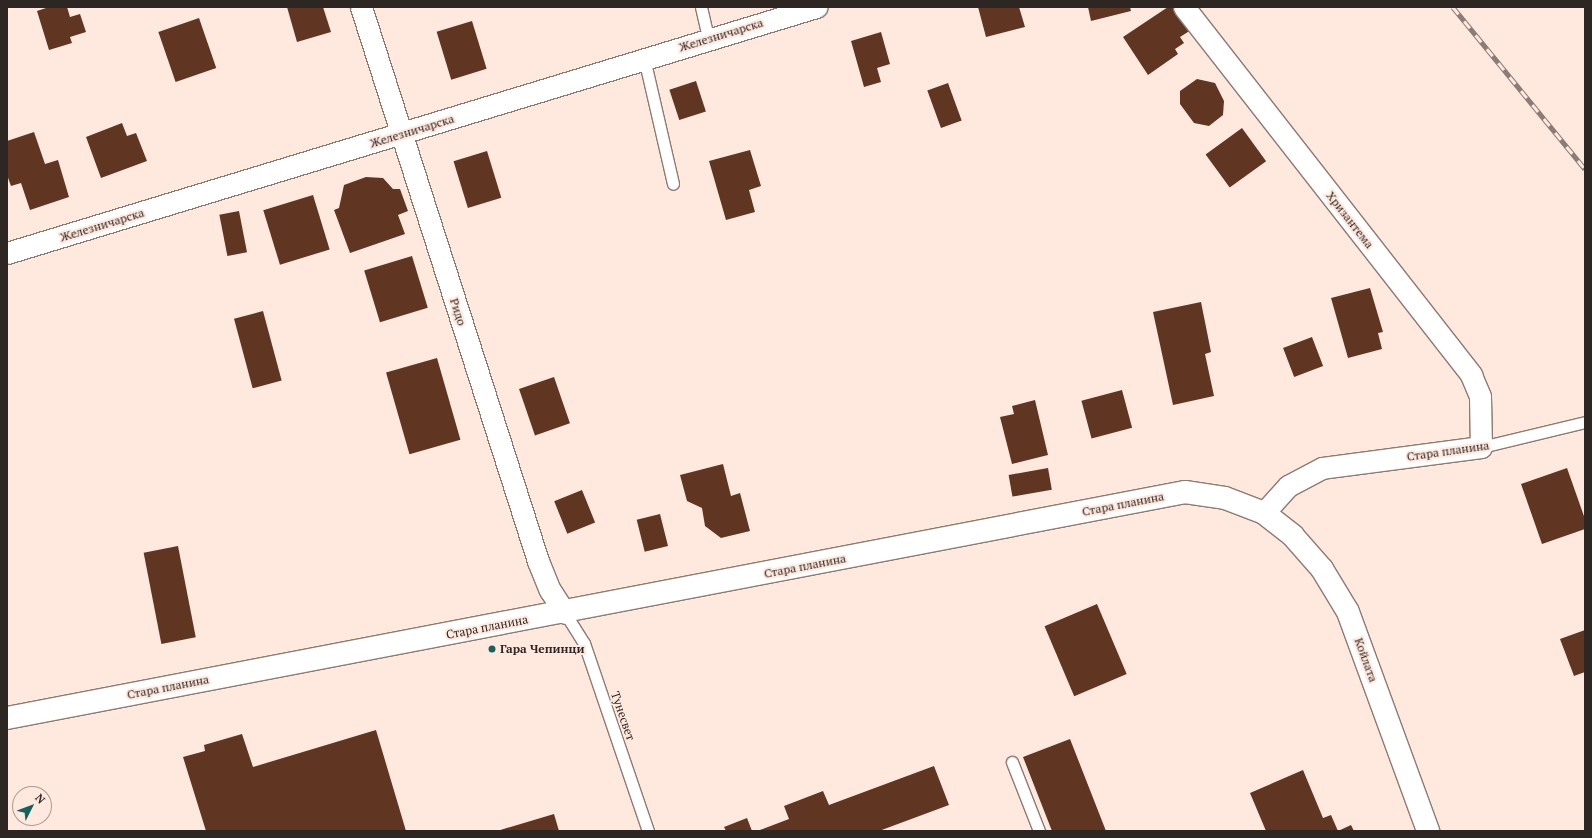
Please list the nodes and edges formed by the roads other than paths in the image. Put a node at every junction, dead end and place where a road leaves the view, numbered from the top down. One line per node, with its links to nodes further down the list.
1 (361, 7): 7 (street, Ридо)
2 (701, 7): 5 (lane)
3 (816, 7): 5 (street, Железничарска)
4 (1184, 7): 11 (street, Хризантема)
5 (708, 38): 6 (street, Железничарска)
6 (644, 58): 7 (street, Железничарска); 8 (lane)
7 (402, 134): 9 (street, Железничарска); 13 (street, Ридо)
8 (673, 184)
9 (7, 253)
10 (1585, 422): 11 (lane, Стара планина)
11 (1481, 447): 12 (street, Стара планина)
12 (1264, 513): 13 (street, Стара планина); 18 (street, Койлата)
13 (565, 613): 14 (street, Стара планина); 16 (lane, Тунесвет)
14 (7, 718)
15 (1012, 762): 17 (lane)
16 (648, 831)
17 (1039, 831)
18 (1428, 831)

